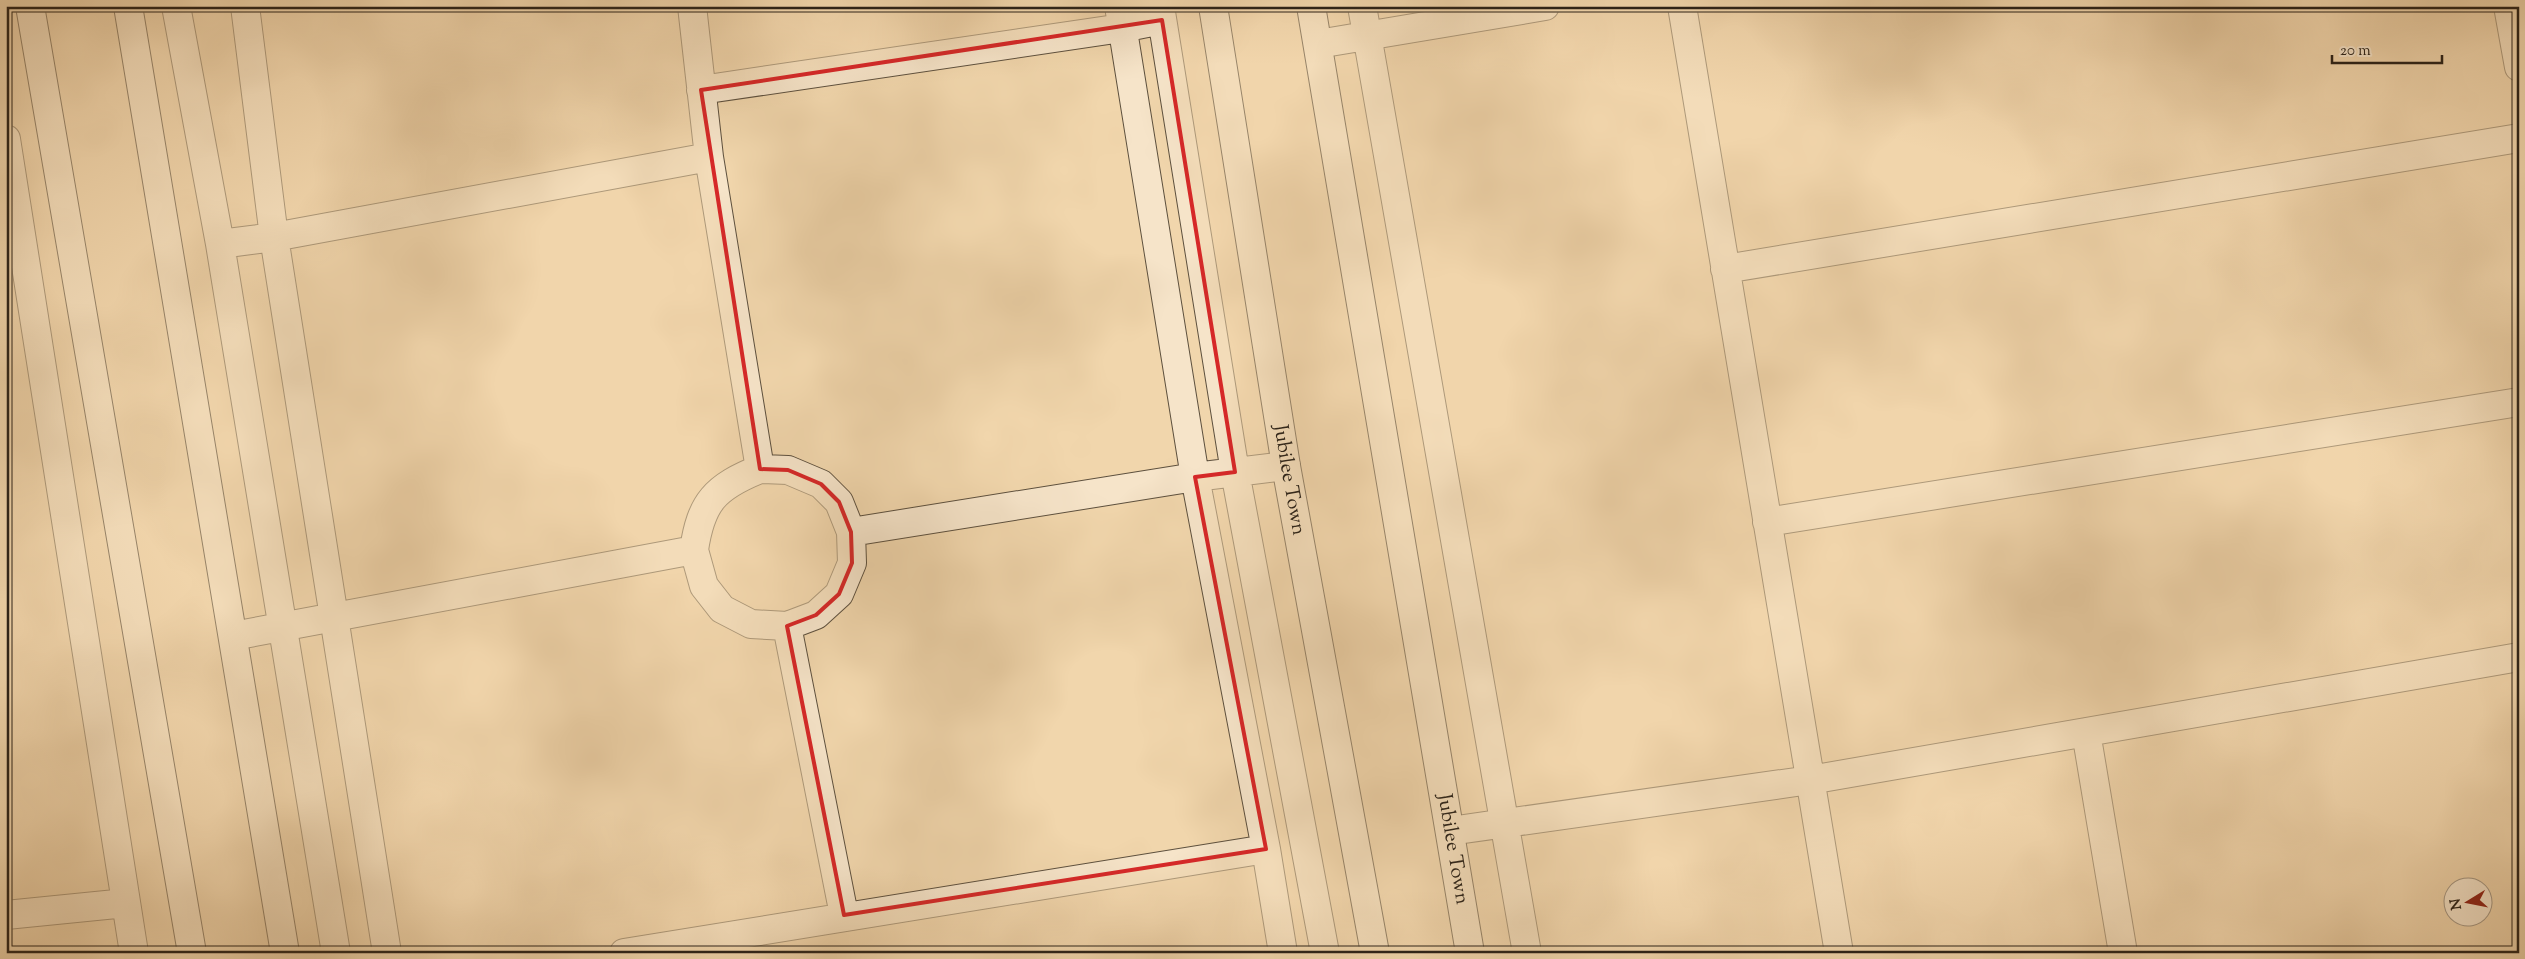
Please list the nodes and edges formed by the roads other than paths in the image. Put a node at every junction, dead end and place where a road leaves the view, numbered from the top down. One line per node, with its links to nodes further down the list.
1 (30, 6): 46 (street)
2 (128, 6): 35 (street)
3 (176, 6): 22 (street)
4 (245, 6): 21 (street)
5 (692, 6): 17 (street)
6 (1213, 6): 25 (street, Jubilee Town)
7 (1311, 6): 15 (street, Jubilee Town)
8 (1362, 6): 14 (street)
9 (1545, 6): 14 (street)
10 (1682, 6): 23 (street)
11 (2508, 6): 16 (street)
12 (1161, 13): 13 (street); 27 (street)
13 (1121, 17): 17 (street); 28 (street)
14 (1367, 37): 15 (street); 39 (street)
15 (1318, 44): 40 (street, Jubilee Town)
16 (2519, 67)
17 (701, 90): 20 (street)
18 (2519, 138): 23 (street)
19 (6, 139): 42 (street)
20 (710, 157): 21 (street); 26 (street)
21 (274, 237): 22 (street); 32 (street)
22 (220, 244): 33 (street)
23 (1725, 269): 29 (street)
24 (2519, 402): 29 (street)
25 (1286, 466): 27 (street); 53 (street, Jubilee Town)
26 (760, 469): 30 (street); 31 (street)
27 (1235, 472): 28 (street); 52 (street)
28 (1195, 477): 30 (street); 41 (street)
29 (1767, 522): 38 (street)
30 (851, 532): 34 (street)
31 (694, 550): 32 (street); 34 (street)
32 (334, 618): 33 (street); 49 (street)
33 (281, 626): 35 (street); 48 (street)
34 (787, 626): 44 (street)
35 (233, 636): 47 (street)
36 (2519, 657): 37 (street)
37 (2086, 732): 38 (street); 57 (street)
38 (1810, 780): 39 (street); 56 (street)
39 (1506, 822): 40 (street); 55 (street)
40 (1450, 832): 54 (street, Jubilee Town)
41 (1266, 849): 44 (street); 51 (street)
42 (126, 903): 43 (street); 45 (street)
43 (6, 915)
44 (844, 915): 50 (street)
45 (134, 953)
46 (192, 953)
47 (285, 953)
48 (336, 953)
49 (387, 953)
50 (624, 953)
51 (1282, 953)
52 (1325, 953)
53 (1375, 953)
54 (1470, 953)
55 (1527, 953)
56 (1839, 953)
57 (2123, 953)

